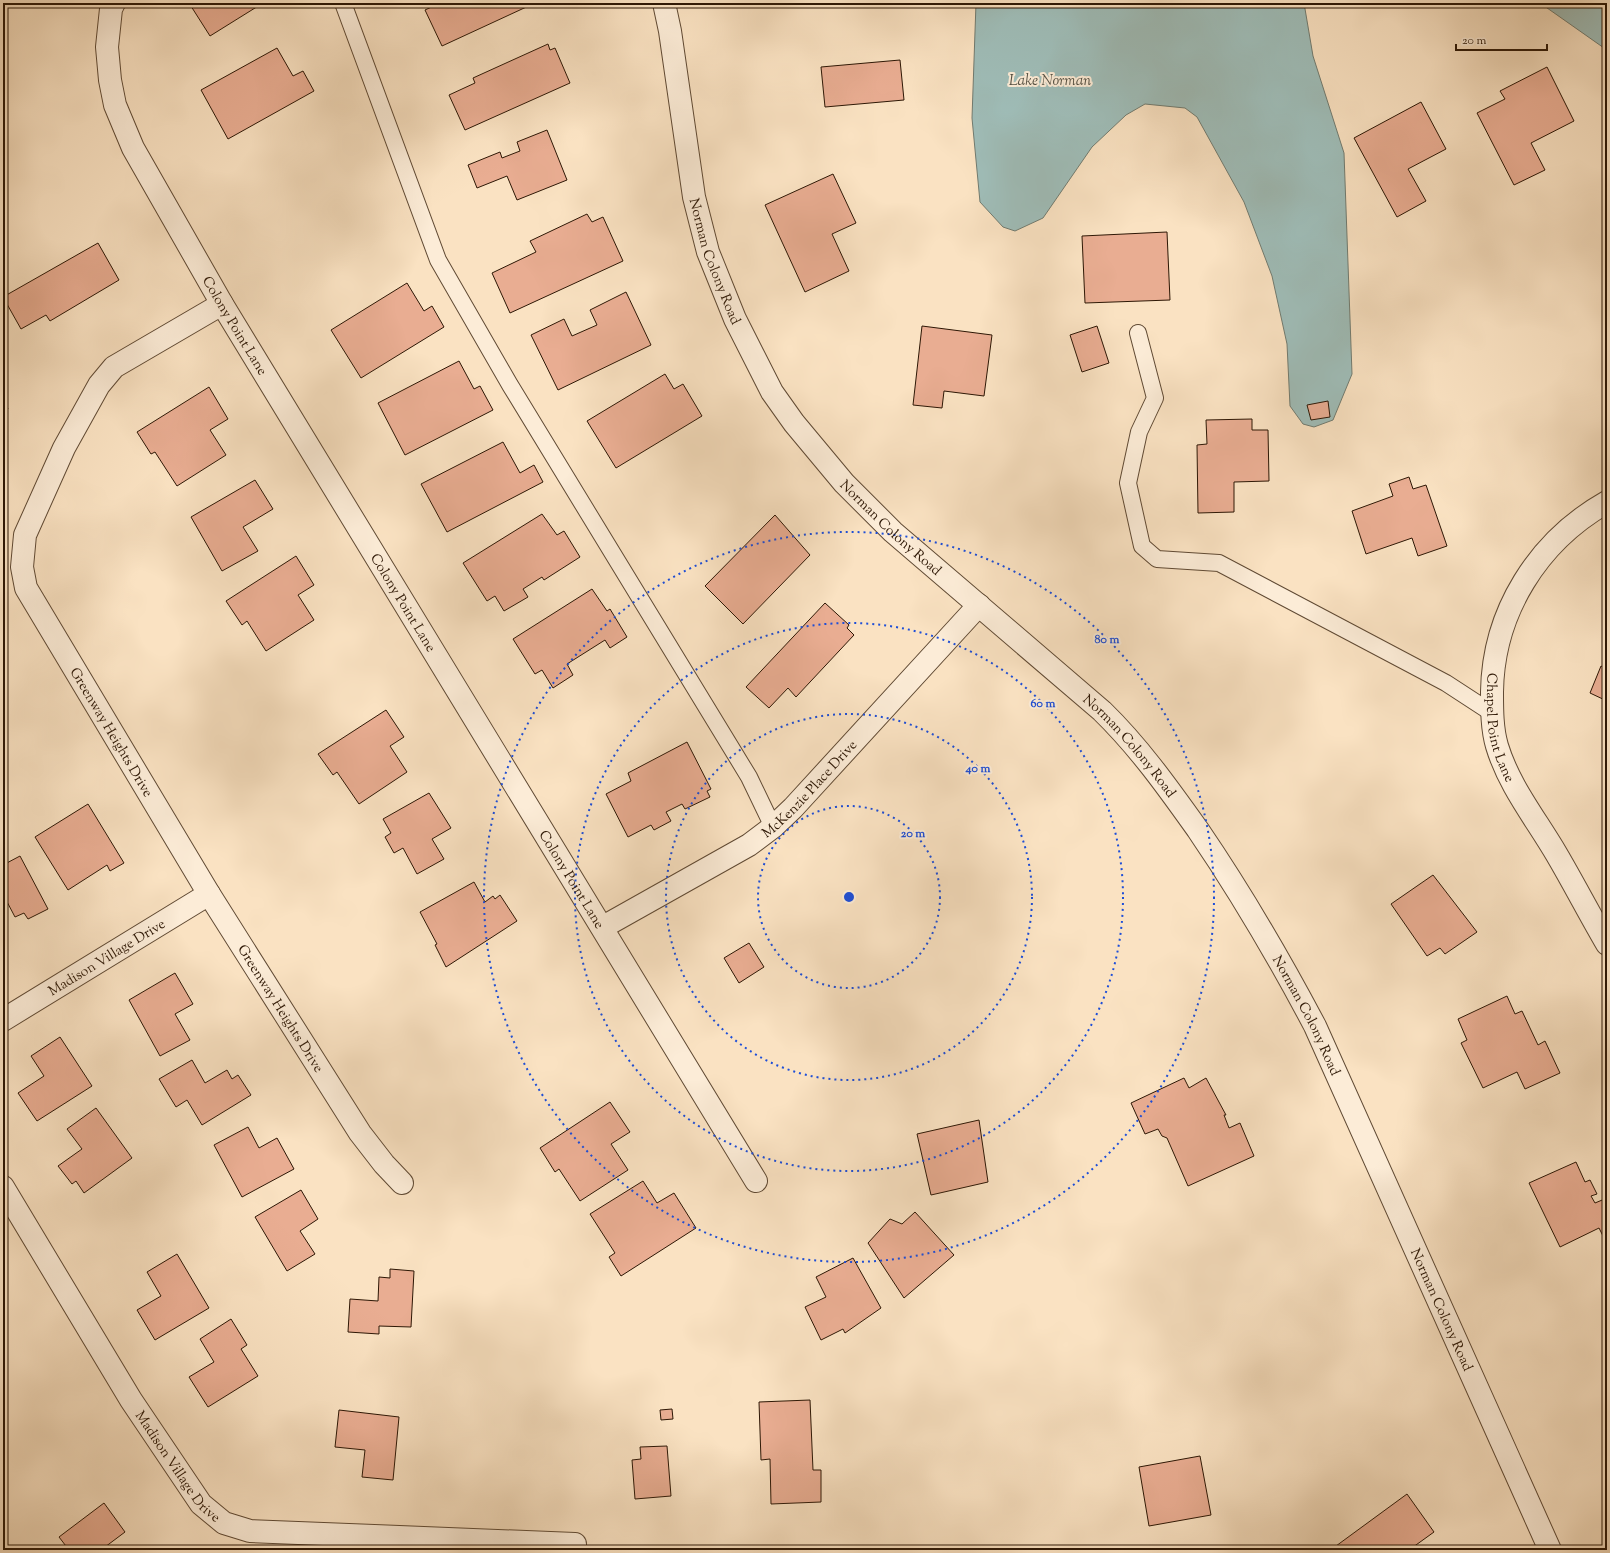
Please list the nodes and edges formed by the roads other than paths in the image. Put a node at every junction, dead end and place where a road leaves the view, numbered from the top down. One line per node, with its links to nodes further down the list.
1 (114, 3): 4 (street, Colony Point Lane)
2 (342, 3): 9 (lane)
3 (664, 3): 7 (street, Norman Colony Road)
4 (222, 304): 10 (street, Greenway Heights Drive); 11 (street, Colony Point Lane)
5 (1138, 333): 8 (lane)
6 (1607, 502): 8 (street, Chapel Point Lane)
7 (979, 605): 9 (street, McKenzie Place Drive); 19 (street, Norman Colony Road)
8 (1492, 713): 12 (street, Chapel Point Lane)
9 (774, 827): 11 (street, McKenzie Place Drive)
10 (209, 894): 13 (street, Madison Village Drive); 15 (street, Greenway Heights Drive)
11 (603, 927): 14 (street, Colony Point Lane)
12 (1607, 944)
13 (3, 1020)
14 (756, 1181)
15 (402, 1183)
16 (3, 1187): 17 (street, Madison Village Drive)
17 (478, 1544): 18 (street, Madison Village Drive)
18 (575, 1544)
19 (1550, 1550)

